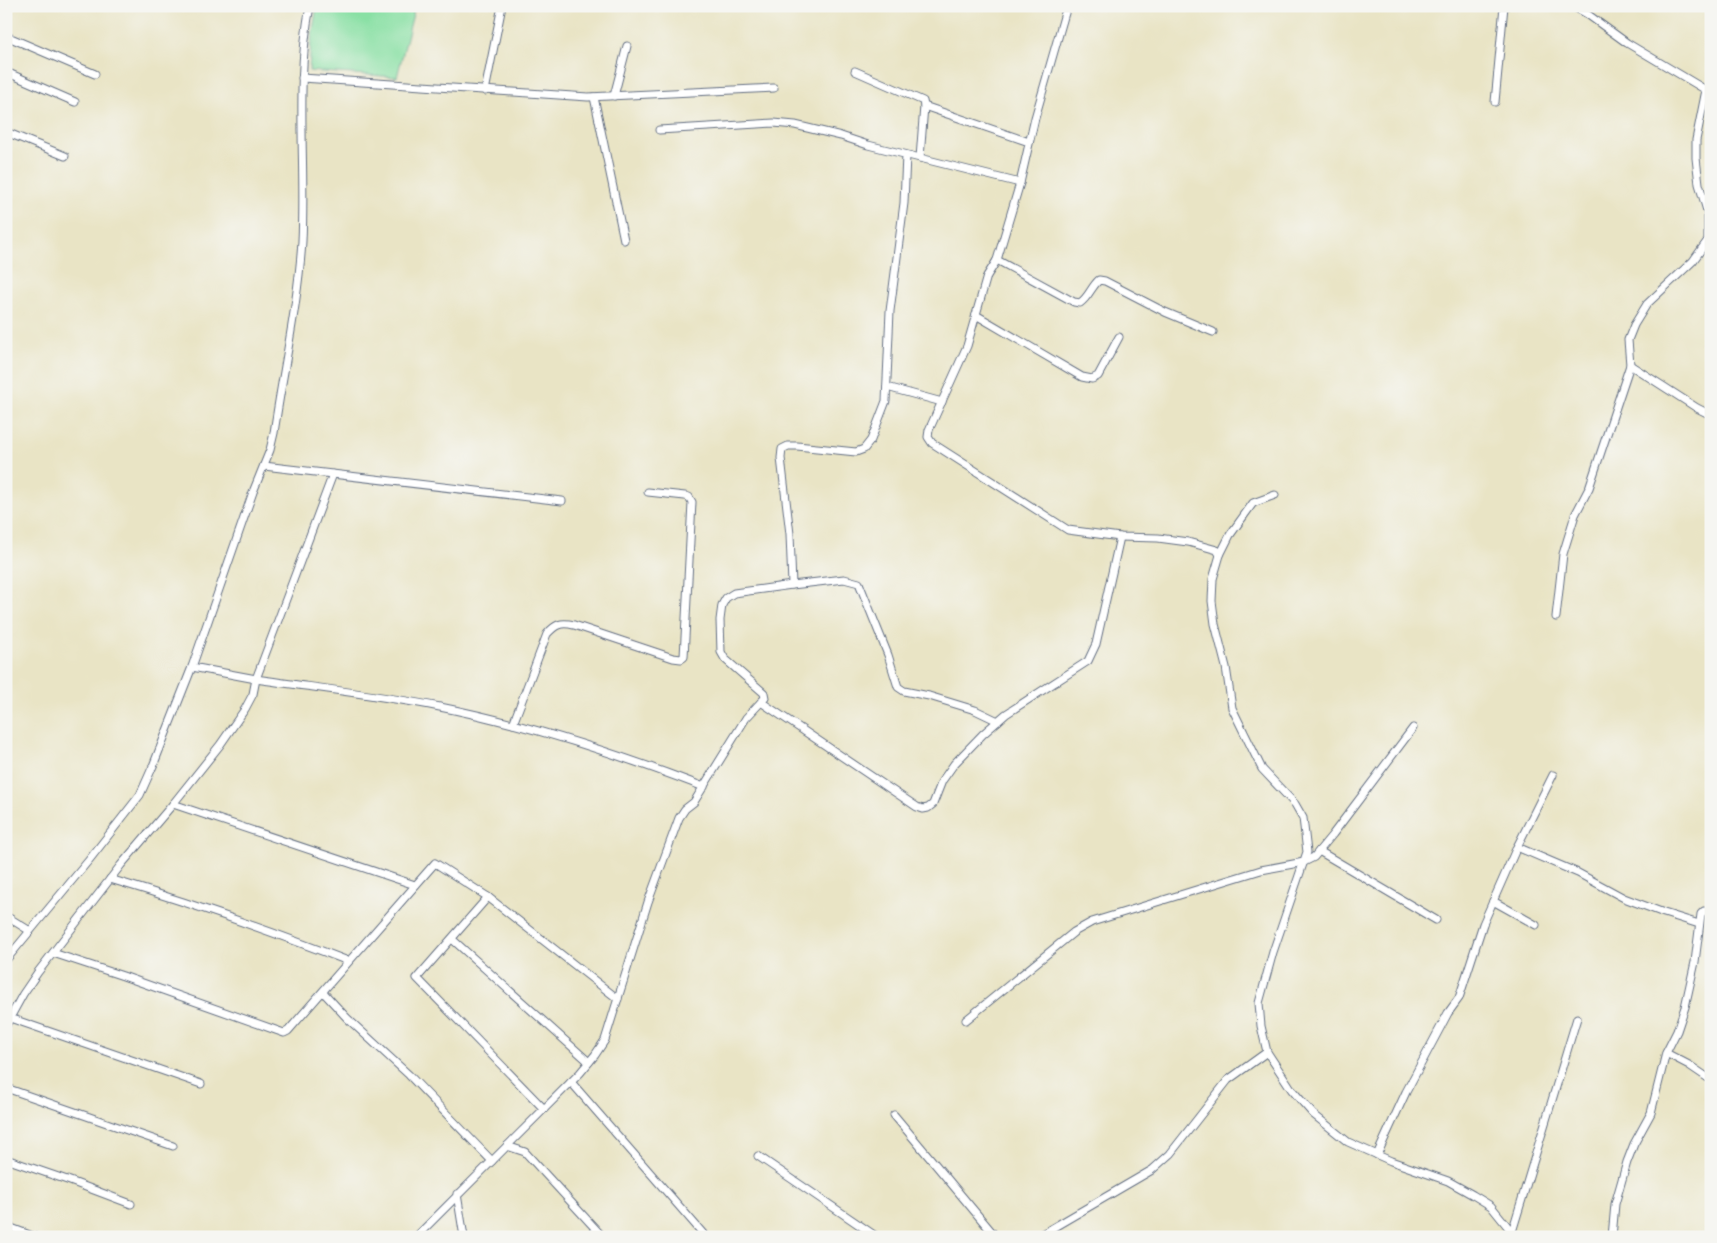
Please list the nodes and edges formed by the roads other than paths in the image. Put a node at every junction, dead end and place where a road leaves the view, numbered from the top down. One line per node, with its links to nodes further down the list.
1 (310, 6): 11 (street)
2 (502, 6): 13 (street)
3 (1067, 6): 22 (street)
4 (1504, 6): 18 (street)
5 (1574, 6): 14 (street)
6 (6, 36): 10 (street)
7 (627, 46): 15 (street)
8 (856, 71): 19 (street)
9 (6, 72): 17 (street)
10 (95, 74)
11 (302, 78): 13 (street); 36 (street)
12 (774, 88): 15 (street)
13 (485, 91): 16 (street)
14 (1708, 91): 32 (street)
15 (614, 96): 16 (street)
16 (594, 97): 27 (street)
17 (75, 102)
18 (1495, 102)
19 (924, 106): 22 (street); 25 (street)
20 (658, 130): 23 (street)
21 (6, 132): 24 (street)
22 (1029, 142): 26 (street)
23 (906, 154): 25 (street); 33 (street)
24 (65, 156)
25 (920, 158): 26 (street)
26 (1020, 183): 28 (street)
27 (624, 240)
28 (997, 260): 29 (street); 30 (street)
29 (976, 315): 31 (street); 34 (street)
30 (1213, 332)
31 (1120, 336)
32 (1630, 365): 35 (street); 44 (street)
33 (887, 387): 34 (street); 43 (street)
34 (942, 402): 41 (street)
35 (1711, 415)
36 (264, 466): 37 (street); 45 (street)
37 (333, 474): 40 (street); 46 (street)
38 (648, 492): 49 (street)
39 (1275, 495): 42 (street)
40 (562, 501)
41 (1120, 538): 42 (street); 48 (street)
42 (1220, 555): 56 (street)
43 (792, 585): 47 (street); 48 (street)
44 (1556, 617)
45 (192, 667): 46 (street); 66 (street)
46 (256, 679): 49 (street); 53 (street)
47 (761, 702): 48 (street); 52 (street)
48 (998, 721)
49 (513, 724): 52 (street)
50 (1413, 728): 55 (street)
51 (1554, 775): 54 (street)
52 (704, 787): 72 (street)
53 (174, 804): 57 (street); 58 (street)
54 (1517, 847): 60 (street); 64 (street)
55 (1319, 851): 56 (street); 63 (street)
56 (1304, 862): 75 (street); 77 (street)
57 (110, 878): 68 (street); 70 (street)
58 (415, 885): 59 (street); 70 (street)
59 (488, 897): 67 (street); 72 (street)
60 (1493, 901): 65 (street); 88 (street)
61 (1711, 912): 64 (street)
62 (6, 916): 66 (street)
63 (1436, 920)
64 (1699, 924): 78 (street)
65 (1536, 925)
66 (30, 931): 69 (street)
67 (452, 939): 79 (street); 84 (street)
68 (53, 953): 71 (street); 73 (street)
69 (6, 960)
70 (348, 962): 71 (street)
71 (323, 992): 91 (street)
72 (618, 1000): 79 (street)
73 (10, 1018): 76 (street); 82 (street)
74 (1577, 1018): 95 (street)
75 (966, 1020)
76 (6, 1026)
77 (1267, 1052): 88 (street); 103 (street)
78 (1666, 1053): 80 (street); 104 (street)
79 (589, 1062): 81 (street)
80 (1711, 1080)
81 (571, 1082): 84 (street); 100 (street)
82 (200, 1084)
83 (6, 1088): 86 (street)
84 (544, 1109): 87 (street)
85 (894, 1115): 102 (street)
86 (173, 1146)
87 (507, 1146): 91 (street); 99 (street)
88 (1377, 1155): 95 (street)
89 (758, 1156): 101 (street)
90 (6, 1159): 93 (street)
91 (492, 1161): 92 (street)
92 (457, 1194): 97 (street); 98 (street)
93 (131, 1204)
94 (6, 1226): 96 (street)
95 (1514, 1234)
96 (35, 1237)
97 (416, 1237)
98 (464, 1237)
99 (603, 1237)
100 (706, 1237)
101 (877, 1237)
102 (996, 1237)
103 (1037, 1237)
104 (1612, 1237)

